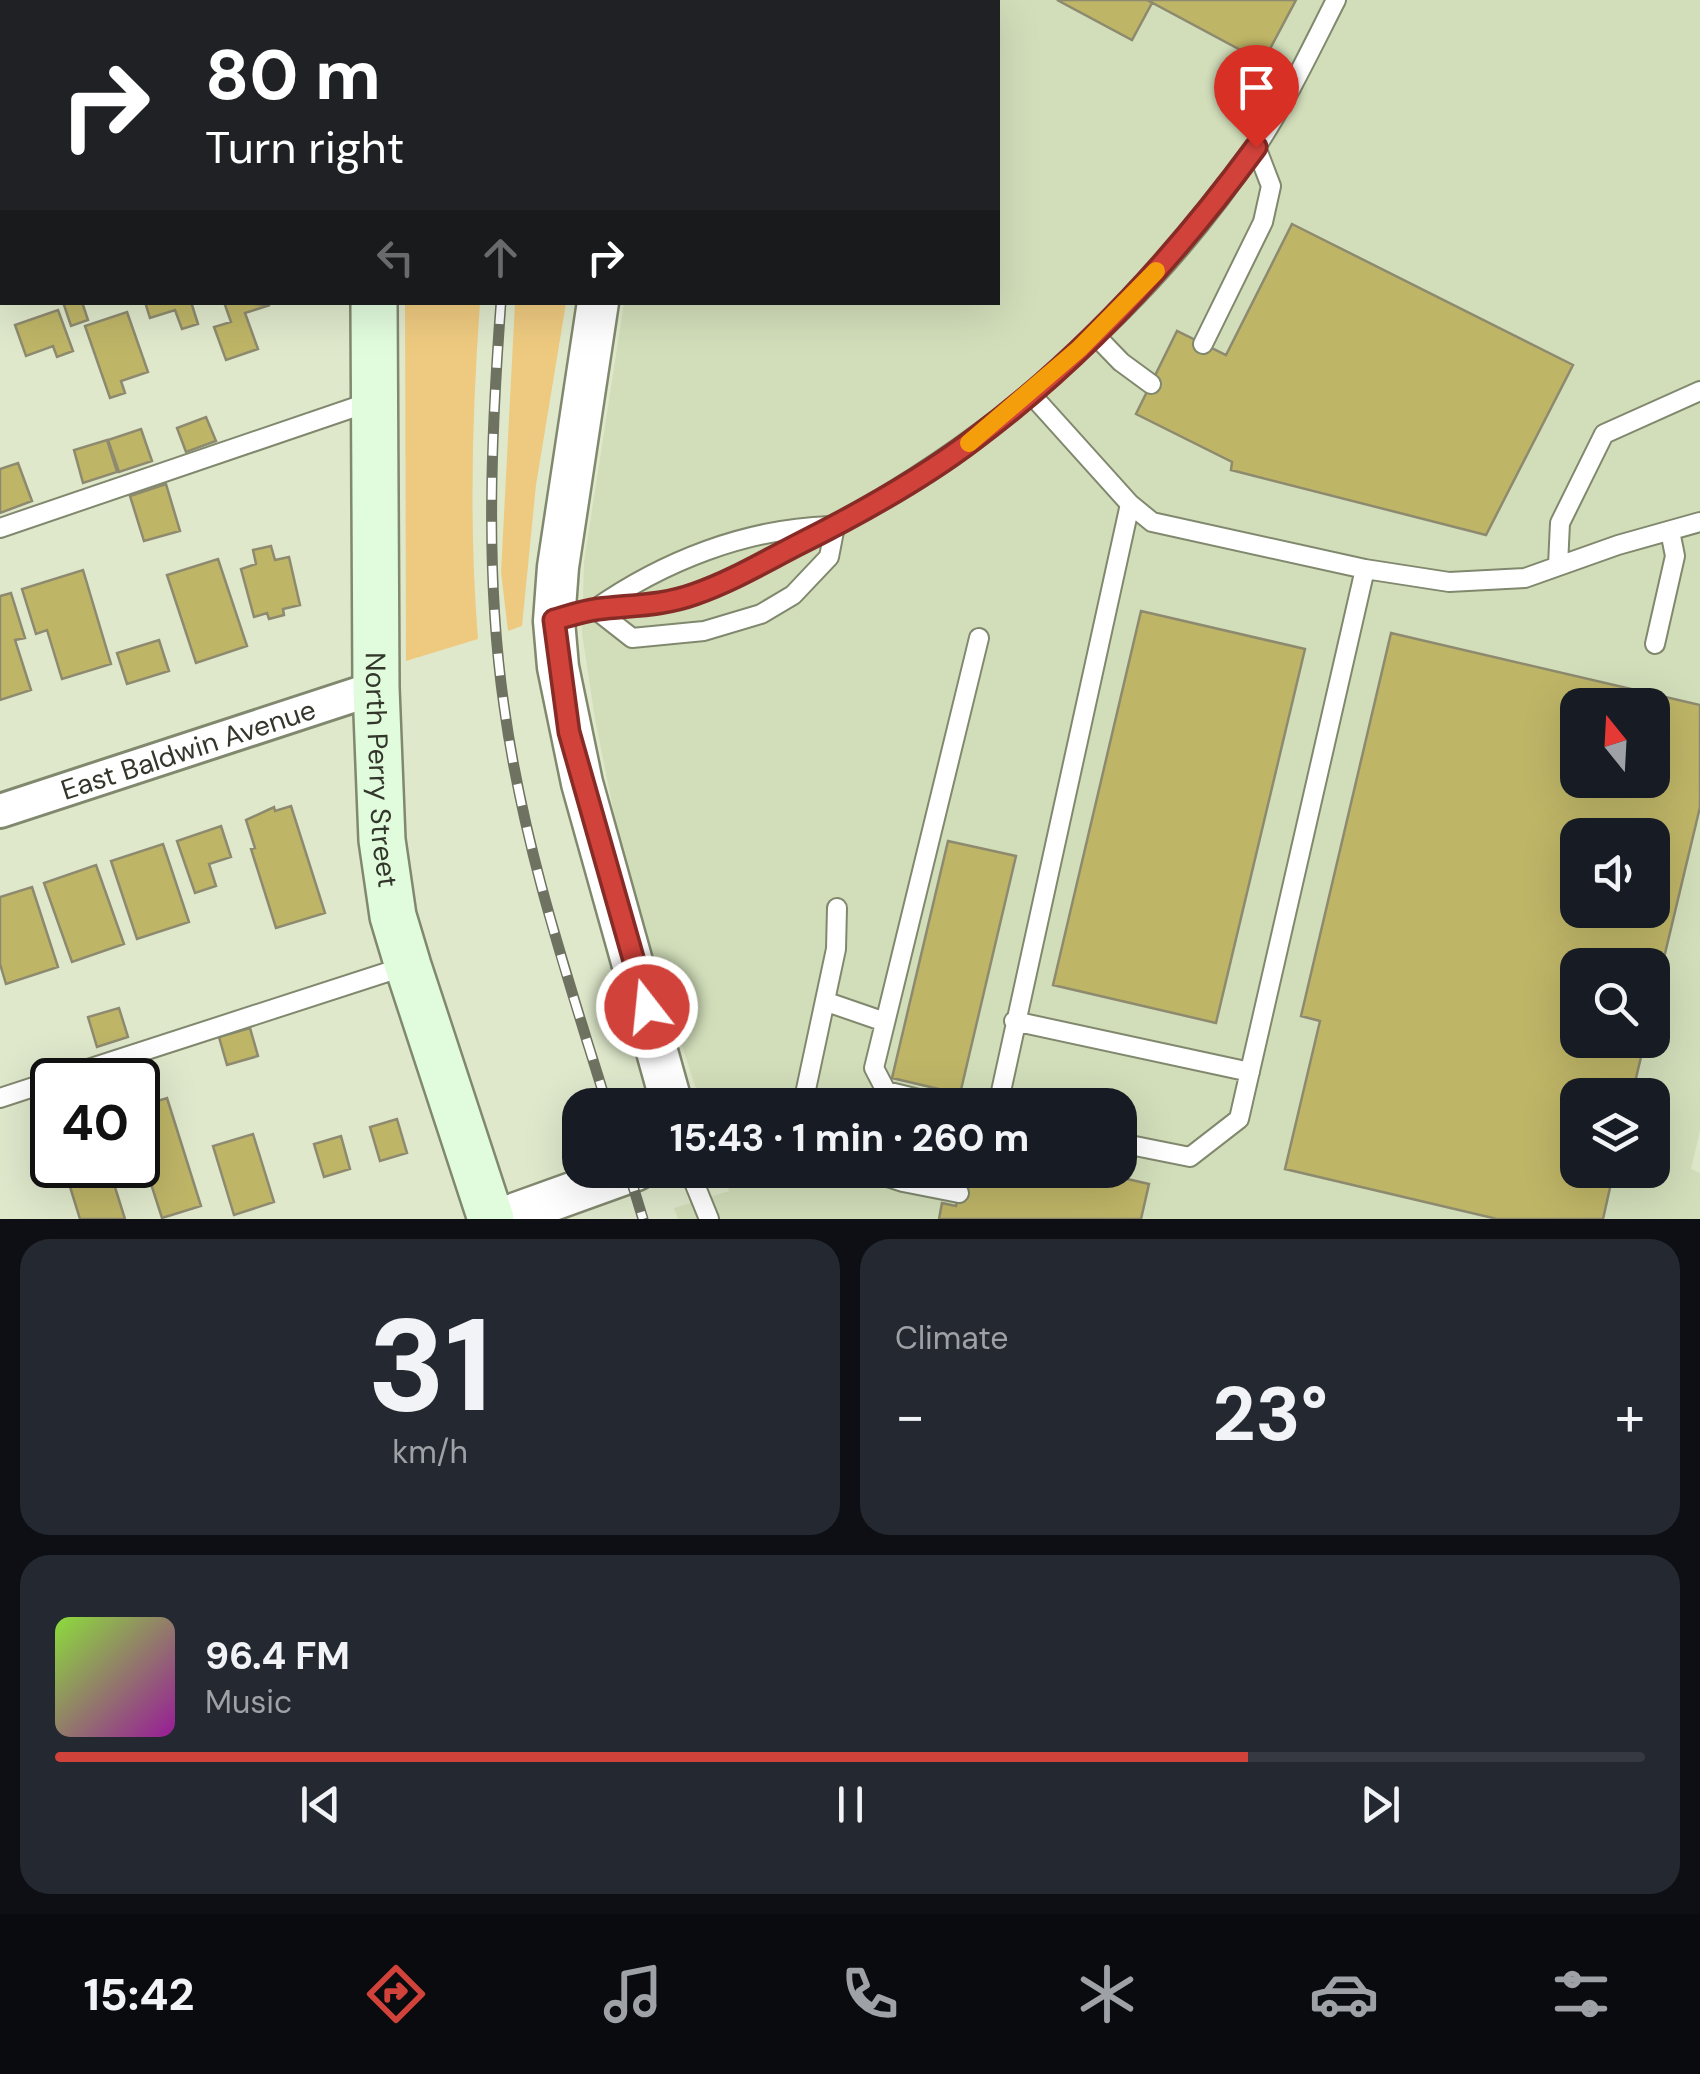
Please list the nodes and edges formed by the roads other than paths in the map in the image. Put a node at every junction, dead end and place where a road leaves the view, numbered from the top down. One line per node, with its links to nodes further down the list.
1 (1336, 0): 2 (lane)
2 (1256, 147): 5 (lane); 6 (lane)
3 (374, 305): 10 (main road, North Perry Street)
4 (598, 305): 19 (street)
5 (1094, 334): 7 (lane); 9 (lane)
6 (1203, 344)
7 (1151, 384)
8 (1700, 392): 16 (lane)
9 (1030, 393): 11 (lane); 13 (lane)
10 (374, 401): 14 (lane); 22 (main road, North Perry Street)
11 (1130, 504): 17 (lane); 27 (lane)
12 (1700, 522): 15 (lane)
13 (835, 526): 18 (lane); 18 (lane); 18 (lane)
14 (0, 528)
15 (1670, 531): 16 (lane); 21 (lane)
16 (1558, 565): 17 (lane)
17 (1365, 569): 30 (lane)
18 (595, 609): 19 (lane)
19 (554, 620): 32 (street)
20 (980, 638): 28 (lane)
21 (1654, 644)
22 (376, 688): 23 (street, East Baldwin Avenue); 25 (main road, North Perry Street)
23 (0, 811)
24 (837, 908): 26 (lane)
25 (408, 966): 29 (lane); 42 (main road, North Perry Street)
26 (827, 1002): 28 (lane); 33 (lane)
27 (1014, 1021): 30 (lane); 35 (lane)
28 (884, 1022): 34 (lane)
29 (122, 1058)
30 (1250, 1072): 37 (lane)
31 (30, 1088): 36 (lane)
32 (667, 1088)
33 (808, 1088)
34 (884, 1088)
35 (1001, 1088)
36 (0, 1098)
37 (1137, 1146)
38 (586, 1188): 43 (street)
39 (696, 1188): 44 (lane)
40 (937, 1188): 41 (lane)
41 (959, 1192)
42 (492, 1219)
43 (500, 1219)
44 (709, 1219)

